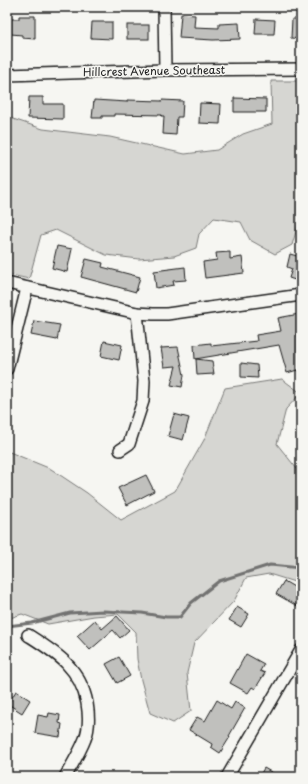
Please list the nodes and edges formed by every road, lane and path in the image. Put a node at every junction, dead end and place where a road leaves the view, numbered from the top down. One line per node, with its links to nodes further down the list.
1 (164, 7): 3 (street)
2 (301, 69): 3 (street, Hillcrest Avenue Southeast)
3 (165, 70): 4 (street, Hillcrest Avenue Southeast)
4 (7, 75)
5 (7, 283): 6 (street)
6 (27, 288): 8 (street); 9 (street)
7 (301, 295): 8 (street)
8 (137, 313): 10 (street)
9 (7, 369)
10 (120, 450)
11 (28, 635): 13 (street)
12 (301, 650): 14 (street)
13 (65, 777)
14 (227, 777)

